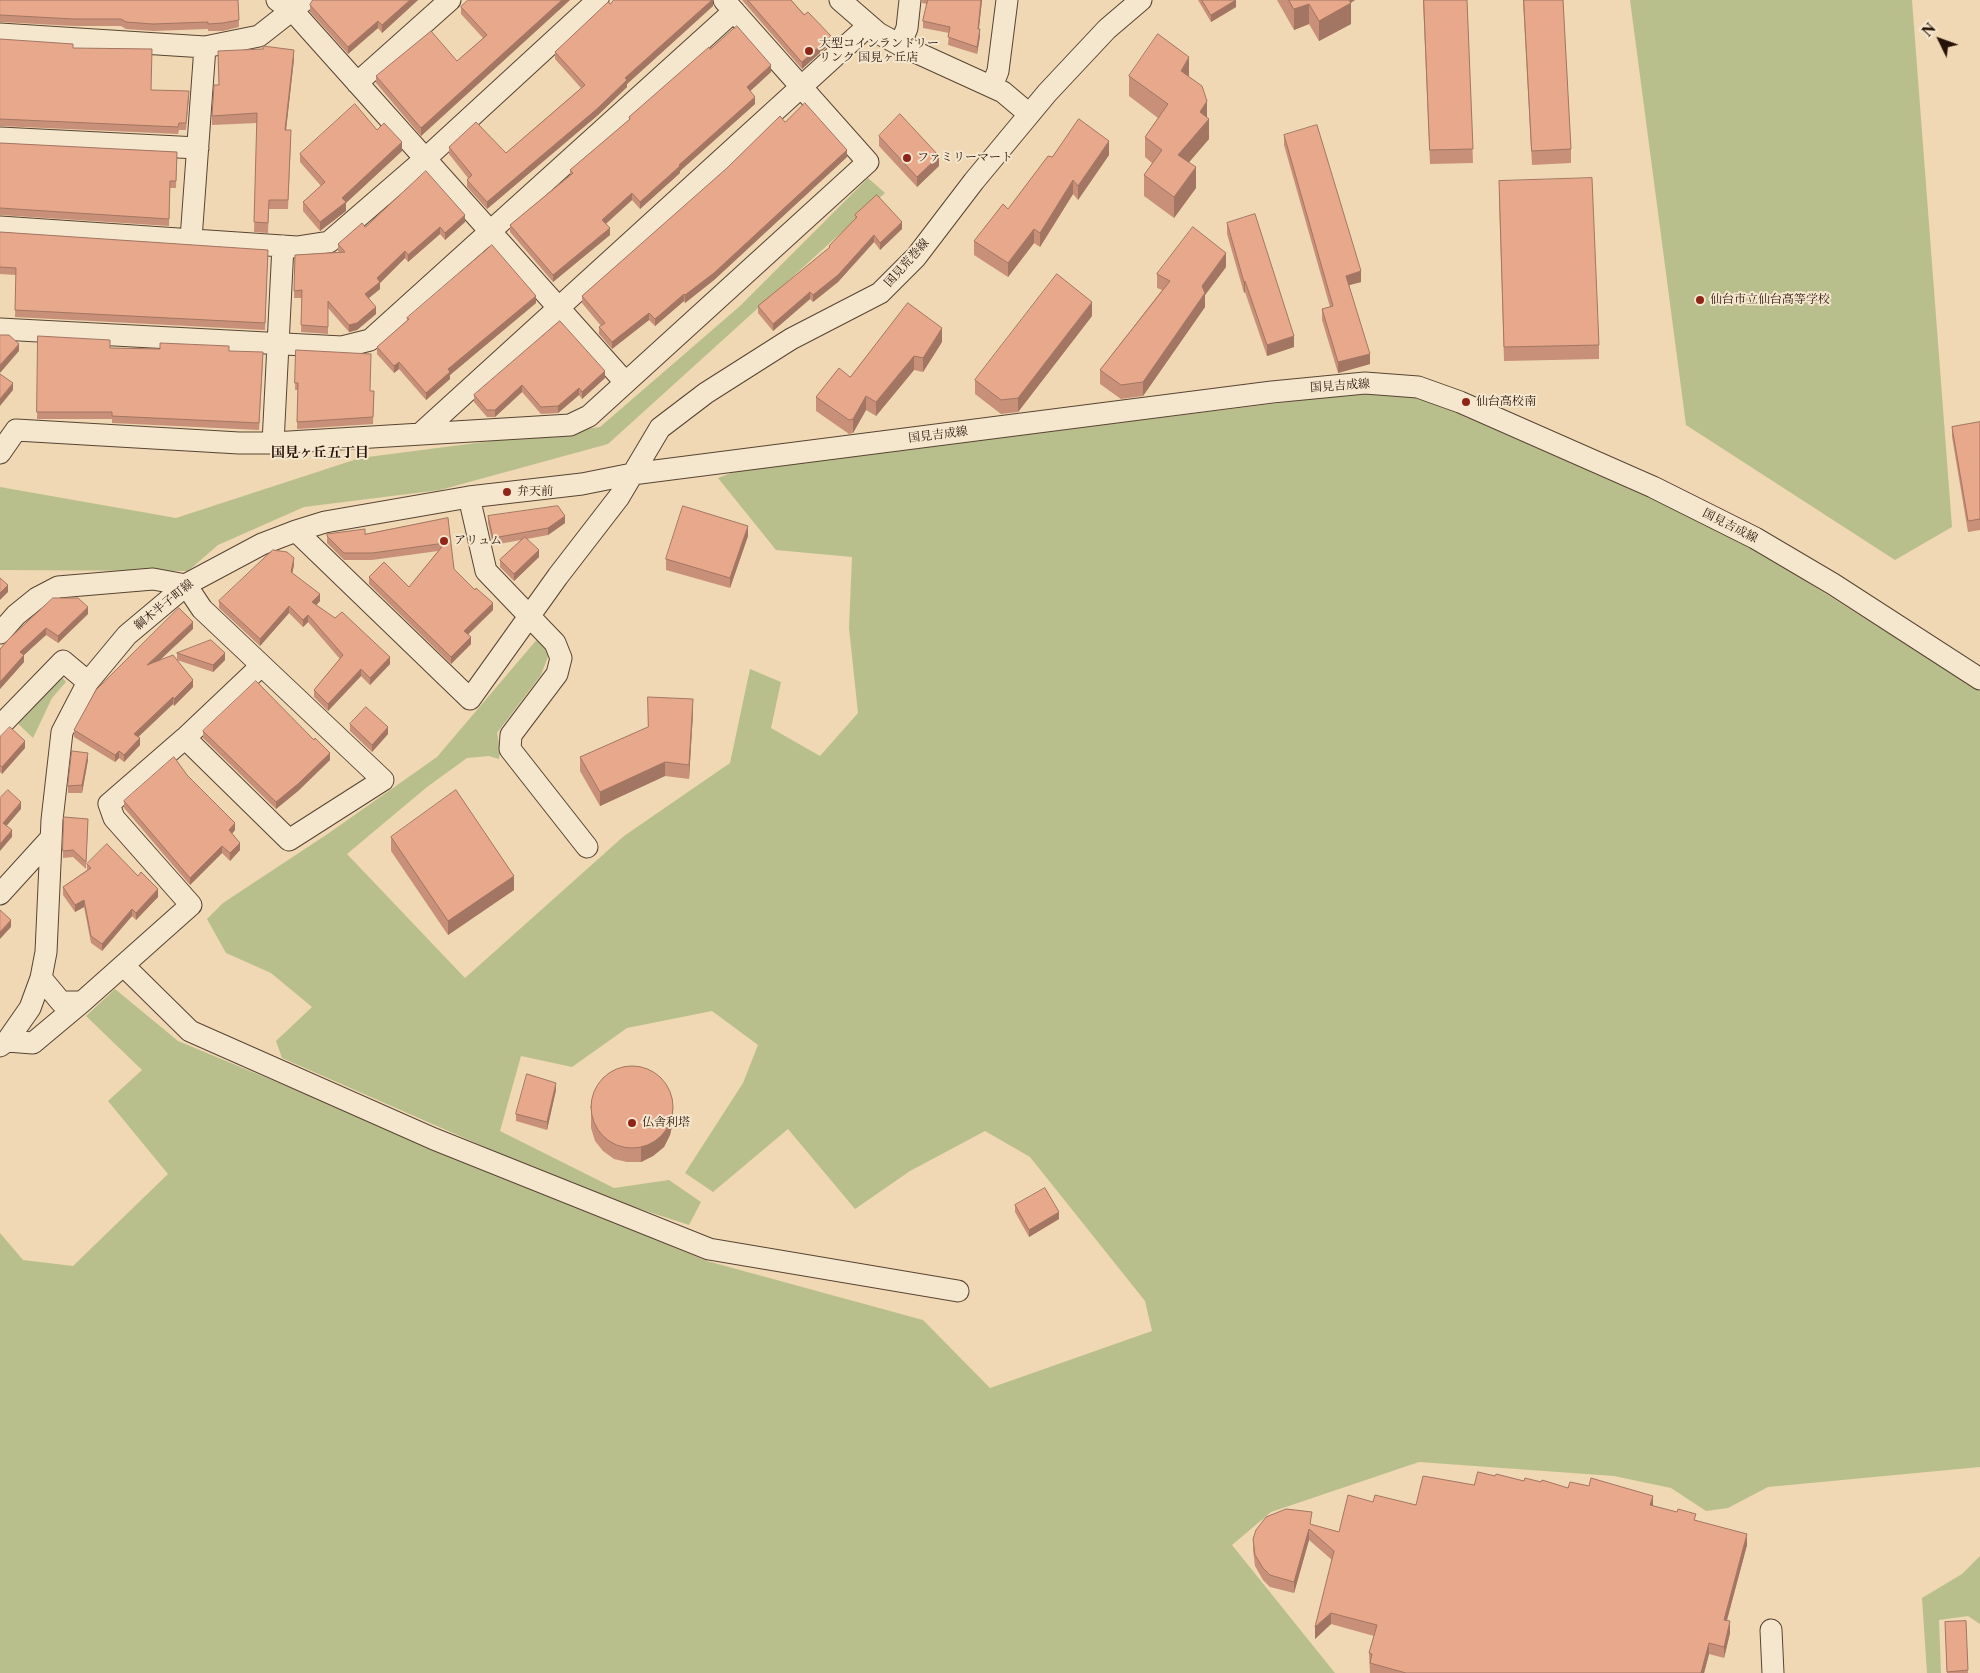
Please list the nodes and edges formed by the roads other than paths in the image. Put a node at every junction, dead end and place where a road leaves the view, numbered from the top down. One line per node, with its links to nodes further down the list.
1 (450, 0): 13 (street)
2 (598, 0): 19 (street)
3 (840, 0): 9 (street)
4 (910, 0): 11 (street)
5 (1007, 0): 14 (street)
6 (1141, 0): 16 (street, 国見荒巻線)
7 (291, 4): 12 (street); 13 (street)
8 (729, 6): 15 (street); 21 (street)
9 (868, 26): 11 (street); 15 (street)
10 (0, 34): 12 (street)
11 (900, 45): 14 (street)
12 (205, 47): 18 (street)
13 (357, 83): 19 (street)
14 (992, 86): 16 (street)
15 (802, 88): 24 (street); 27 (street)
16 (1029, 114): 31 (street, 国見荒巻線)
17 (0, 138): 18 (street)
18 (198, 148): 22 (street)
19 (425, 159): 21 (street); 23 (street)
20 (0, 227): 22 (street)
21 (490, 230): 24 (street); 26 (street)
22 (191, 239): 23 (street)
23 (283, 246): 26 (street)
24 (559, 307): 27 (street); 28 (street)
25 (0, 329): 26 (street)
26 (278, 345): 29 (street)
27 (625, 382): 28 (street)
28 (420, 434): 29 (street)
29 (273, 443): 30 (street)
30 (0, 453)
31 (632, 474): 32 (street, 綱木半子町線); 35 (street, 国見荒巻線); 38 (street, 国見吉成線)
32 (469, 497): 33 (street, 綱木半子町線); 35 (street)
33 (296, 531): 34 (street, 綱木半子町線); 35 (street, 国見荒巻線)
34 (186, 585): 36 (street); 37 (street); 39 (street, 綱木半子町線)
35 (529, 616): 43 (street)
36 (0, 633)
37 (261, 666): 41 (street); 41 (street)
38 (1980, 679)
39 (88, 682): 40 (street); 42 (street, 綱木半子町線)
40 (0, 726)
41 (185, 738): 45 (street)
42 (51, 838): 44 (street); 46 (street, 綱木半子町線)
43 (587, 847)
44 (0, 894)
45 (124, 966): 47 (street); 49 (street)
46 (41, 978): 47 (street); 48 (street, 綱木半子町線)
47 (82, 1002): 48 (street)
48 (3, 1043)
49 (958, 1291)
50 (1771, 1630): 51 (street)
51 (1773, 1673)

